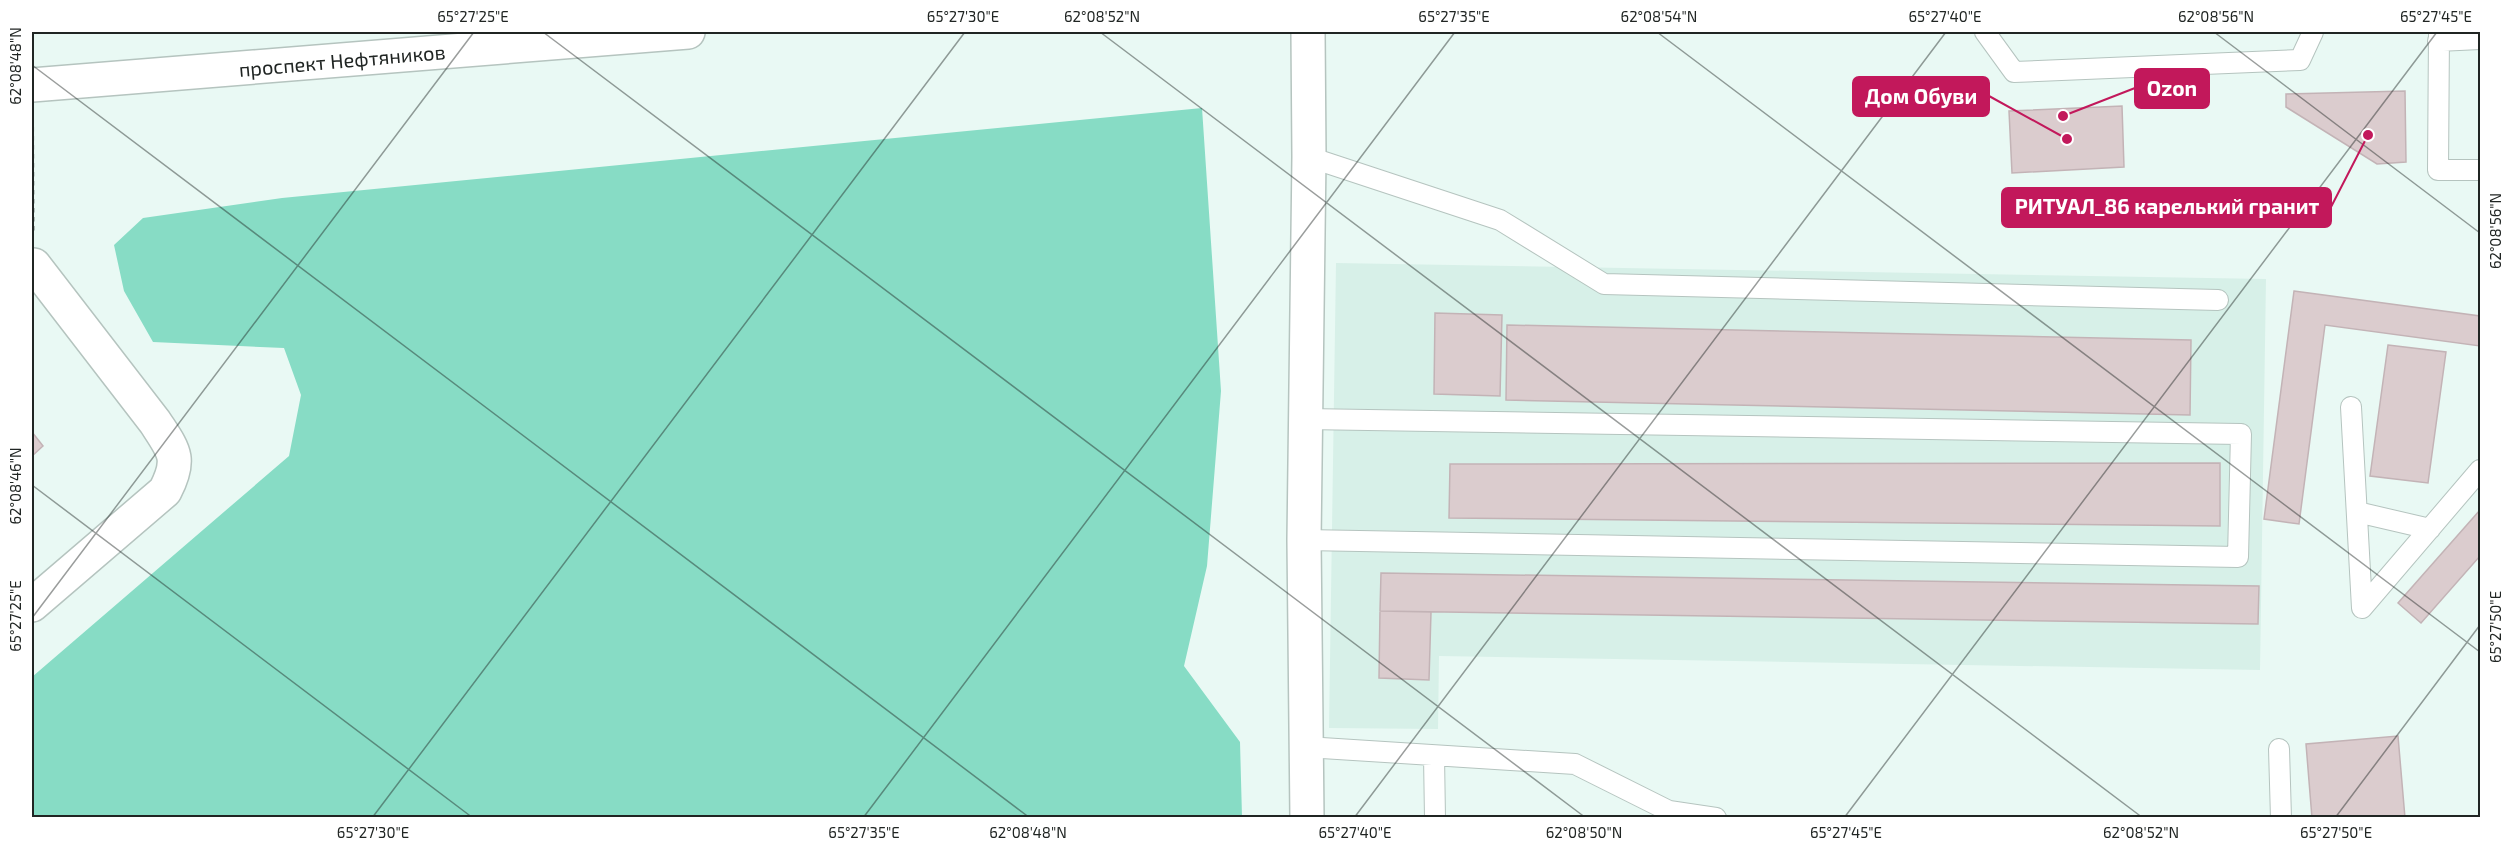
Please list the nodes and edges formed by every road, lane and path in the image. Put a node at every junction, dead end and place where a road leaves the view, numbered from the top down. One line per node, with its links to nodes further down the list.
1 (688, 32): 7 (street, проспект Нефтяников)
2 (1308, 32): 8 (street)
3 (1986, 32): 4 (lane)
4 (2313, 32)
5 (2438, 36): 6 (lane); 9 (lane)
6 (2481, 39)
7 (32, 86): 10 (path)
8 (1309, 157): 11 (lane); 13 (street)
9 (2481, 170)
10 (34, 265): 18 (street)
11 (2218, 300)
12 (2351, 407): 15 (lane)
13 (1305, 419): 17 (street); 17 (lane)
14 (2481, 470): 16 (lane)
15 (2357, 512): 16 (lane); 16 (lane)
16 (2430, 529)
17 (1304, 540): 19 (street)
18 (32, 605)
19 (1306, 747): 21 (lane); 22 (street)
20 (2279, 749): 25 (lane)
21 (1434, 756): 23 (lane); 24 (lane)
22 (1307, 818)
23 (1435, 818)
24 (1716, 818)
25 (2281, 818)

